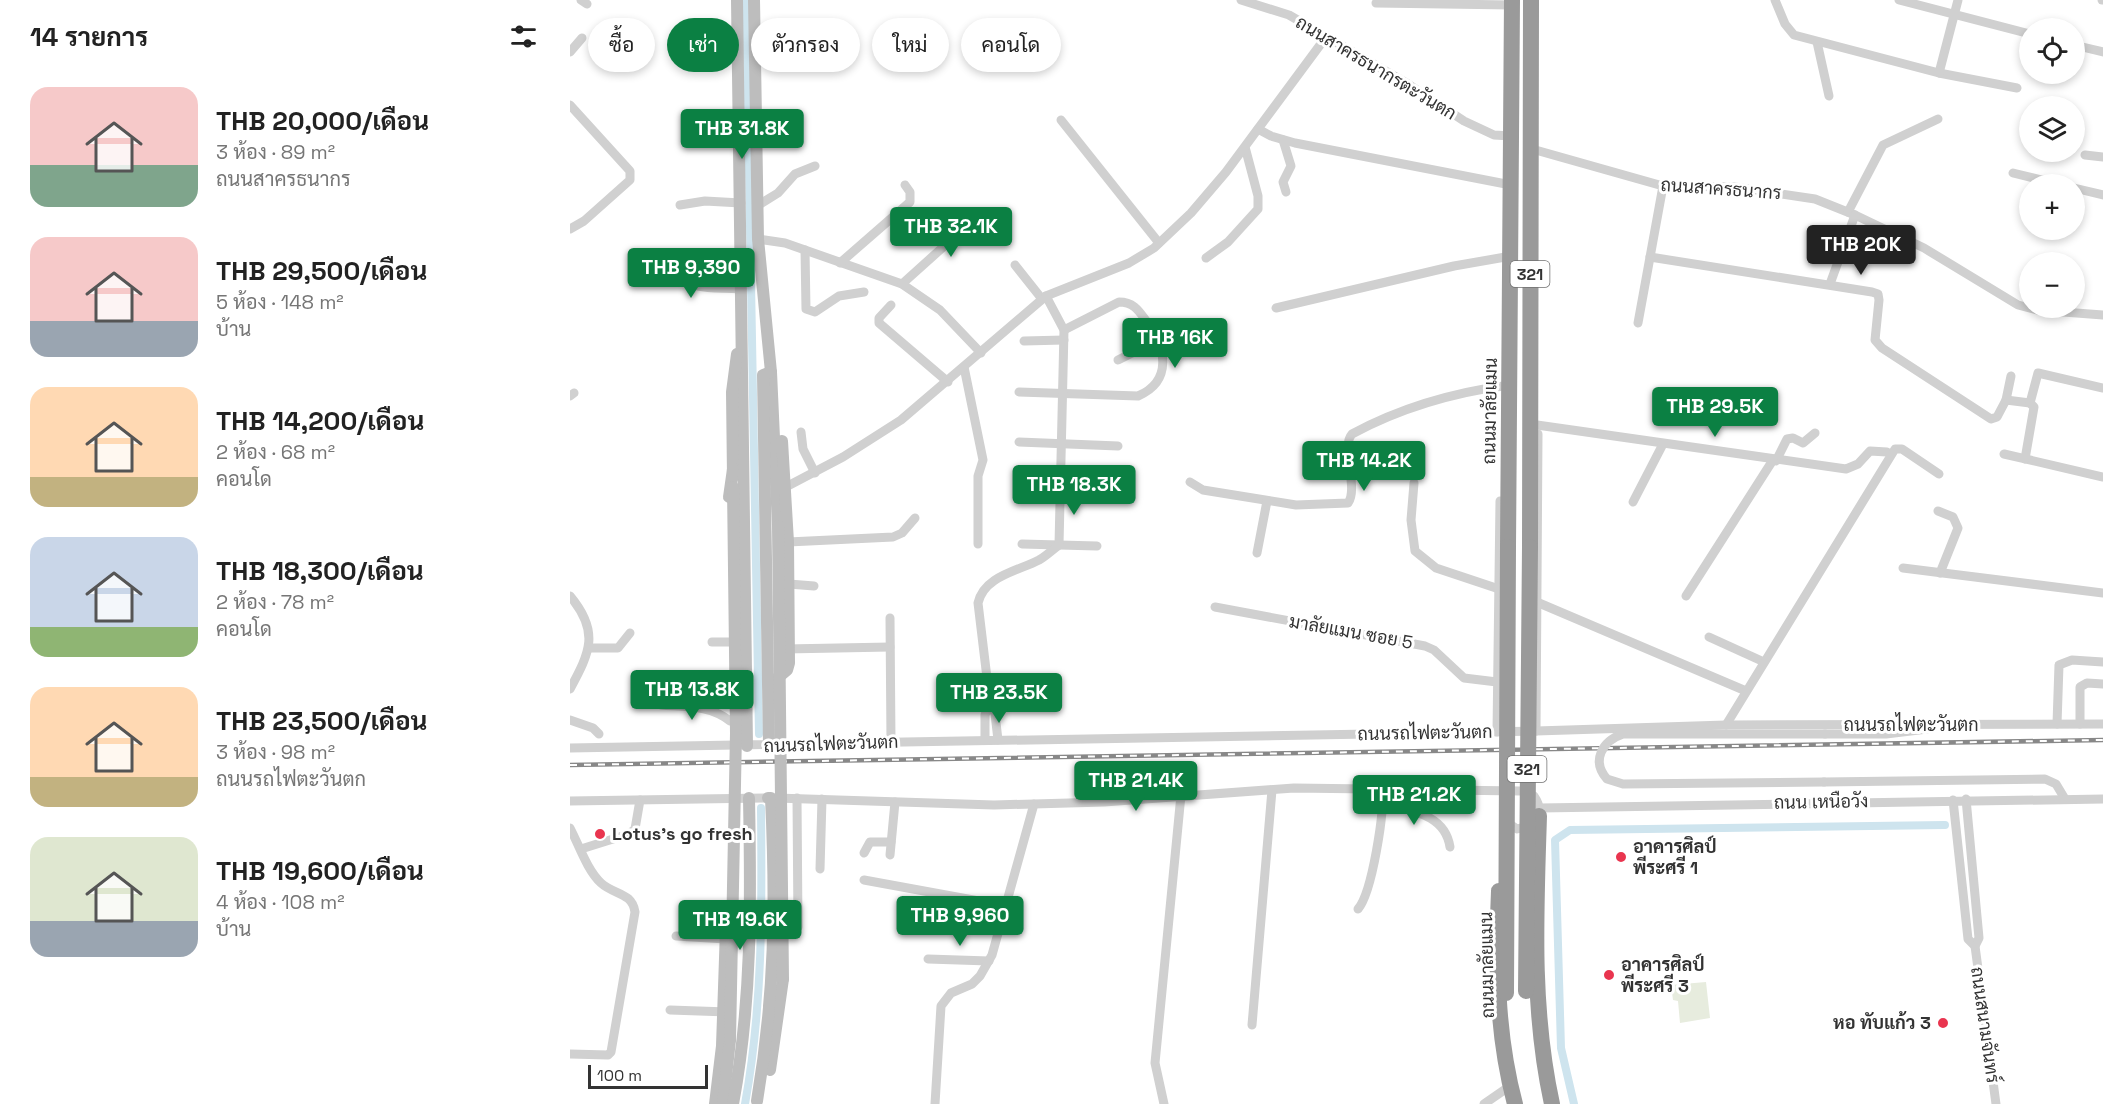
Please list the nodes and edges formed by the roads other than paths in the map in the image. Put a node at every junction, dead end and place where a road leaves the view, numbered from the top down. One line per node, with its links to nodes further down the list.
1 (737, 0): 40 (street)
2 (754, 0): 42 (street)
3 (1241, 0): 12 (street, ถนนสาครธนากรตะวันตก)
4 (1531, 0): 28 (highway, 321)
5 (1775, 0): 14 (street)
6 (1899, 0): 10 (street)
7 (1958, 0): 10 (street)
8 (1376, 3): 9 (street)
9 (1512, 3): 25 (highway, ถนนมาลัยแมน / 321)
10 (1954, 14): 11 (street); 18 (street)
11 (2019, 30)
12 (1326, 37): 24 (street); 25 (street, ถนนสาครธนากรตะวันตก)
13 (582, 38): 16 (street)
14 (1817, 42): 18 (street); 20 (street)
15 (2085, 48): 17 (street)
16 (570, 52)
17 (2103, 52)
18 (1939, 73): 19 (street)
19 (2017, 88)
20 (1828, 96)
21 (570, 105): 45 (street)
22 (1938, 119): 44 (street)
23 (1061, 120): 47 (street)
24 (1258, 129): 26 (street); 27 (street)
25 (1511, 136): 35 (highway, ถนนมาลัยแมน / 321)
26 (1283, 140): 35 (street); 38 (street)
27 (1245, 147): 47 (street); 51 (street)
28 (1532, 149): 36 (street, ถนนสาครธนากร); 81 (highway, 321)
29 (2085, 155): 30 (street)
30 (2103, 157)
31 (815, 166): 42 (street)
32 (2013, 173): 33 (street)
33 (2019, 174)
34 (905, 185): 53 (street)
35 (1511, 185): 49 (highway, ถนนมาลัยแมน / 321)
36 (1663, 186): 44 (street, ถนนสาครธนากร); 50 (street)
37 (2085, 191): 39 (street)
38 (1286, 192)
39 (2103, 195)
40 (741, 203): 41 (street); 57 (street)
41 (680, 205)
42 (758, 206): 46 (street)
43 (981, 213): 55 (street)
44 (1851, 213): 56 (street); 62 (street, ถนนสาครธนากร)
45 (570, 229)
46 (758, 239): 48 (street); 68 (street)
47 (1159, 243): 59 (street)
48 (805, 250): 53 (street); 58 (street)
49 (1511, 255): 61 (street); 75 (highway, ถนนมาลัยแมน / 321)
50 (1650, 257): 56 (street); 64 (street)
51 (1206, 258)
52 (681, 259): 57 (street)
53 (840, 263): 55 (street)
54 (1015, 265): 59 (street)
55 (902, 284): 69 (street)
56 (1830, 284): 79 (street)
57 (742, 289): 63 (street)
58 (864, 292)
59 (1044, 298): 65 (street); 69 (street)
60 (891, 305): 74 (street)
61 (1276, 308)
62 (2103, 315)
63 (743, 316): 92 (street); 127 (street)
64 (1638, 323)
65 (1064, 335): 66 (street); 67 (street); 78 (street)
66 (1160, 339): 70 (street); 78 (street)
67 (1024, 341)
68 (770, 352): 72 (street); 98 (street)
69 (981, 352): 71 (street)
70 (1118, 360)
71 (964, 368): 74 (street); 107 (street)
72 (771, 372): 98 (street); 131 (street)
73 (2011, 376): 79 (street)
74 (948, 382): 93 (street)
75 (1510, 388): 102 (street); 116 (street); 212 (highway, ถนนมาลัยแมน / 321, bridge)
76 (2103, 388): 80 (street)
77 (1019, 392): 78 (street)
78 (1064, 393): 85 (street)
79 (2006, 400): 80 (street)
80 (2030, 403): 90 (street)
81 (1534, 425): 86 (street); 120 (street); 213 (highway, 321, bridge)
82 (801, 432): 93 (street)
83 (1815, 433): 91 (street)
84 (1019, 442): 85 (street)
85 (1062, 443): 87 (street); 100 (street)
86 (1663, 444): 91 (street); 103 (street)
87 (1118, 446)
88 (1887, 452): 91 (street)
89 (2004, 454): 90 (street)
90 (2025, 459): 95 (street)
91 (1775, 461): 119 (street)
92 (733, 469): 126 (street); 206 (street, bridge)
93 (815, 473): 98 (street)
94 (1939, 474): 132 (street)
95 (2103, 477)
96 (1190, 482): 102 (street)
97 (1414, 483): 116 (street)
98 (782, 490): 106 (street); 204 (street, bridge)
99 (1019, 494): 100 (street)
100 (1061, 494): 101 (street); 109 (street)
101 (1105, 496)
102 (1267, 501): 111 (street)
103 (1633, 502)
104 (1938, 511): 113 (street)
105 (915, 518): 106 (street)
106 (788, 542): 114 (street)
107 (978, 544)
108 (1022, 544): 109 (street)
109 (1059, 545): 110 (street); 140 (street)
110 (1097, 546)
111 (1257, 554)
112 (1903, 568): 113 (street)
113 (1940, 573): 117 (street)
114 (789, 584): 115 (street); 130 (street)
115 (814, 586)
116 (1499, 589): 136 (street)
117 (2103, 593)
118 (570, 596): 129 (street)
119 (1686, 596)
120 (1539, 603): 138 (street); 139 (street)
121 (1215, 608): 136 (street, มาลัยแมน ซอย 5)
122 (890, 618): 128 (street)
123 (630, 633): 129 (street)
124 (1709, 637): 132 (street)
125 (712, 642): 126 (street)
126 (729, 642): 127 (street); 144 (street)
127 (746, 642): 150 (street)
128 (890, 646): 130 (street); 156 (street)
129 (589, 648): 137 (street)
130 (789, 649): 131 (street); 135 (street)
131 (768, 650): 135 (street)
132 (1764, 662): 138 (street)
133 (2103, 662): 145 (street)
134 (2103, 684): 146 (street)
135 (768, 686): 142 (street)
136 (1497, 686): 139 (street, มาลัยแมน ซอย 5); 152 (street)
137 (570, 689)
138 (1746, 691): 148 (street)
139 (1537, 693): 151 (street)
140 (990, 703): 154 (street); 155 (street)
141 (661, 705): 144 (street)
142 (768, 714): 157 (street); 158 (street)
143 (570, 720): 153 (street)
144 (730, 724): 150 (street); 160 (street)
145 (2057, 724): 146 (street, ถนนรถไฟตะวันตก); 149 (street, ถนนรถไฟตะวันตก)
146 (2080, 724): 147 (street, ถนนรถไฟตะวันตก)
147 (2103, 724)
148 (1726, 725): 149 (street, ถนนรถไฟตะวันตก); 151 (street, ถนนรถไฟตะวันตก)
149 (1937, 725): 171 (street, bridge)
150 (746, 726): 159 (street)
151 (1536, 731): 152 (street, ถนนรถไฟตะวันตก)
152 (1497, 732): 155 (street, ถนนรถไฟตะวันตก)
153 (599, 734)
154 (986, 740): 155 (street, ถนนรถไฟตะวันตก); 156 (street, ถนนรถไฟตะวันตก)
155 (998, 740)
156 (891, 742): 158 (street, ถนนรถไฟตะวันตก)
157 (769, 745): 158 (street, ถนนรถไฟตะวันตก); 159 (street, ถนนรถไฟตะวันตก)
158 (787, 745)
159 (747, 746): 160 (street, ถนนรถไฟตะวันตก)
160 (730, 747): 161 (street, ถนนรถไฟตะวันตก)
161 (570, 748)
162 (1382, 789): 163 (street); 164 (street); 179 (street)
163 (1272, 790): 165 (street); 201 (street)
164 (1502, 790): 180 (street, 321); 181 (highway)
165 (1180, 795): 178 (street); 209 (street)
166 (749, 798): 167 (street); 169 (street); 200 (street)
167 (770, 798): 168 (street); 204 (street)
168 (797, 798): 174 (street); 192 (street)
169 (729, 799): 173 (street); 194 (street)
170 (1966, 799): 171 (street, ถนน เหนือวัง); 175 (street, ถนน เหนือวัง); 195 (street, ถนนสนามจันทร์)
171 (2065, 799): 172 (street, ถนน เหนือวัง)
172 (2103, 799)
173 (640, 800): 176 (street); 185 (street)
174 (822, 800): 177 (street); 188 (street)
175 (1953, 800): 180 (street, ถนน เหนือวัง); 195 (street, ถนนสนามจันทร์)
176 (570, 801)
177 (895, 802): 178 (street); 183 (street)
178 (1034, 804): 190 (street)
179 (1384, 804): 184 (street); 191 (street)
180 (1539, 812): 181 (street); 214 (highway)
181 (1502, 817): 203 (highway)
182 (570, 828): 185 (street)
183 (891, 842): 186 (street); 187 (street)
184 (1450, 847)
185 (581, 849): 202 (street)
186 (864, 853)
187 (890, 855)
188 (820, 869)
189 (864, 880): 190 (street)
190 (1006, 906): 197 (street)
191 (1358, 909)
192 (798, 927)
193 (676, 936): 194 (street)
194 (726, 939): 199 (street)
195 (1975, 946): 215 (street, ถนนสนามจันทร์)
196 (928, 959): 197 (street)
197 (988, 961): 208 (street)
198 (670, 1010): 199 (street)
199 (723, 1011): 200 (street); 205 (street)
200 (747, 1012): 207 (street)
201 (1252, 1025)
202 (570, 1054)
203 (1510, 1086): 210 (street); 211 (highway)
204 (756, 1102)
205 (715, 1104)
206 (723, 1104)
207 (733, 1104)
208 (935, 1104)
209 (1164, 1104)
210 (1484, 1104)
211 (1515, 1104)
212 (1522, 1104)
213 (1543, 1104)
214 (1552, 1104)
215 (1996, 1104)

